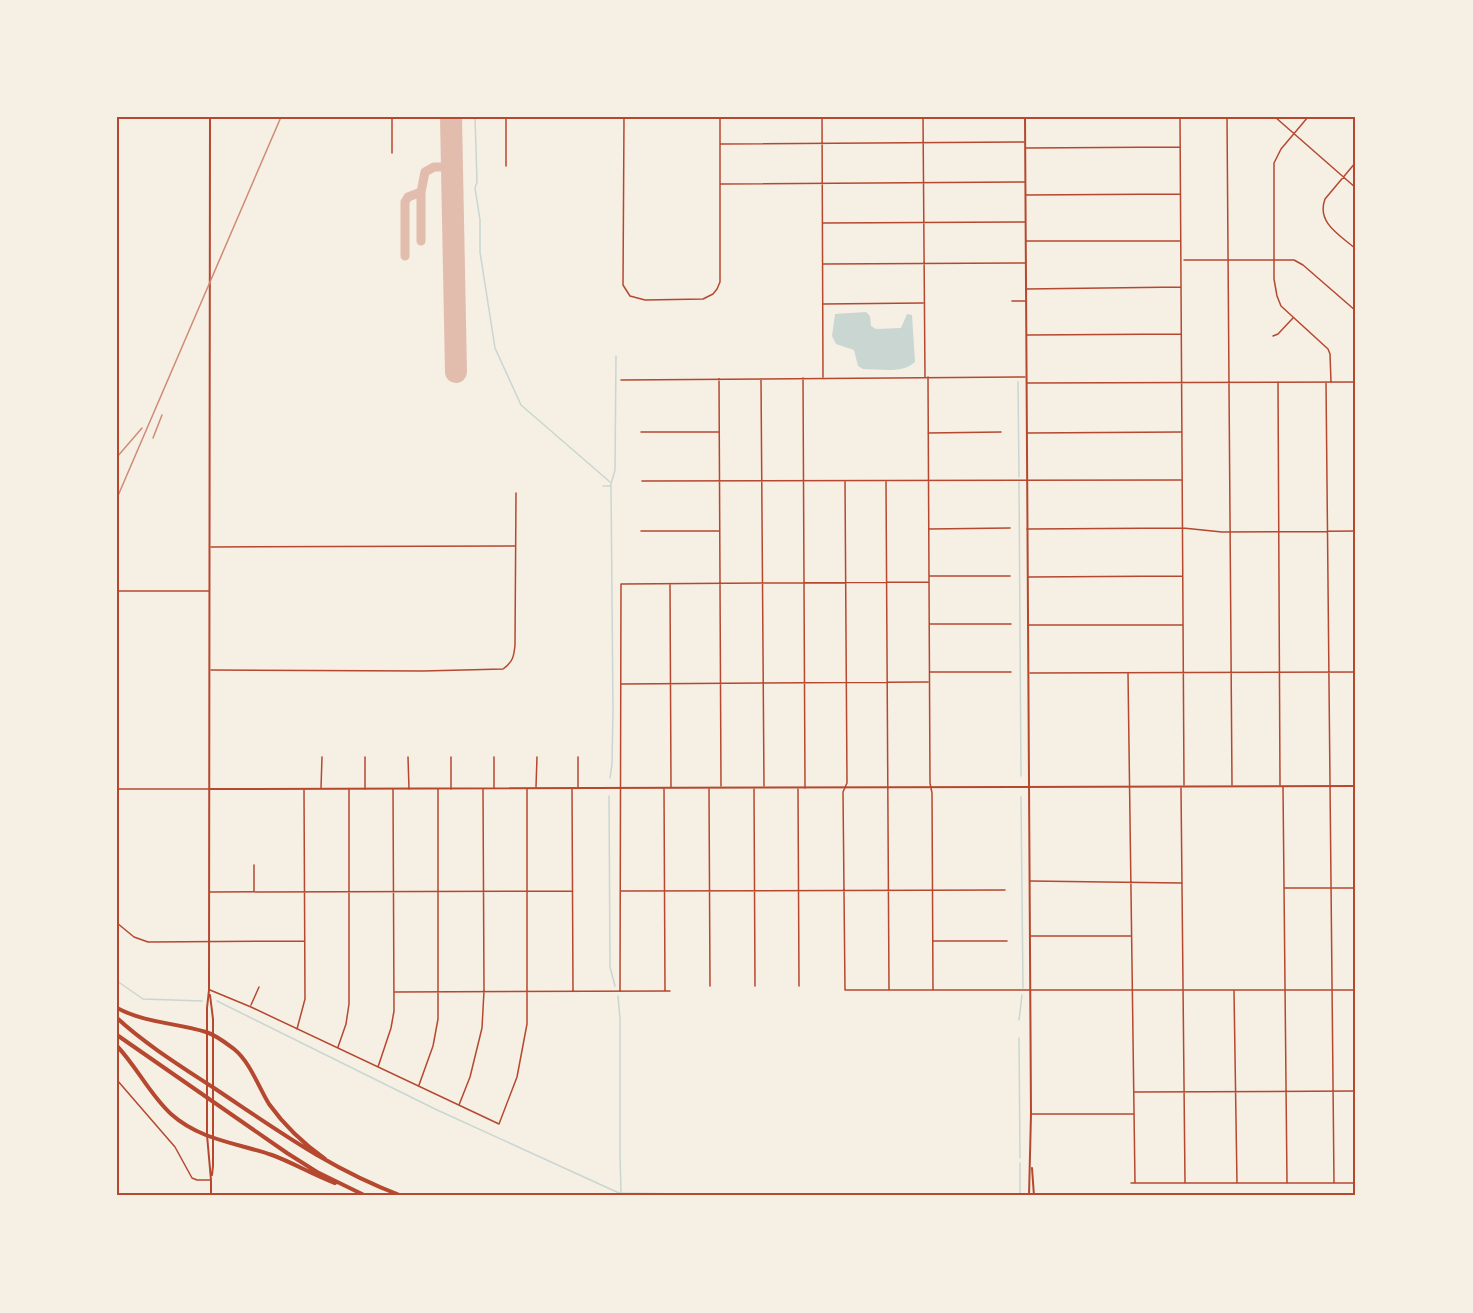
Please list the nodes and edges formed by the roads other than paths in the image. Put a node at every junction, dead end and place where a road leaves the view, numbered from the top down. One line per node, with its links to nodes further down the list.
1 (210, 117): 95 (street)
2 (392, 117): 20 (street)
3 (506, 117): 22 (street)
4 (624, 117): 27 (street)
5 (720, 117): 17 (street)
6 (822, 117): 15 (street)
7 (923, 117): 16 (street)
8 (1025, 117): 14 (street)
9 (1180, 117): 18 (street)
10 (1227, 117): 38 (street)
11 (1275, 117): 13 (street)
12 (1308, 117): 13 (street)
13 (1294, 133): 23 (street); 39 (street)
14 (1025, 142): 16 (street); 19 (street)
15 (822, 143): 16 (street); 17 (street); 25 (street)
16 (924, 143): 26 (street)
17 (720, 144): 27 (street)
18 (1181, 147): 19 (street); 29 (street)
19 (1025, 148): 24 (street)
20 (392, 153)
21 (1356, 162): 23 (street)
22 (506, 166)
23 (1343, 177): 28 (street); 36 (street)
24 (1026, 182): 26 (street); 30 (street)
25 (822, 183): 26 (street); 27 (street); 32 (street)
26 (923, 183): 33 (street)
27 (720, 184)
28 (1356, 188)
29 (1181, 194): 30 (street); 35 (street)
30 (1026, 195): 31 (street)
31 (1026, 222): 33 (street); 34 (street)
32 (823, 223): 33 (street); 42 (street)
33 (924, 223): 40 (street)
34 (1026, 241): 35 (street); 41 (street)
35 (1181, 241): 37 (street)
36 (1356, 249)
37 (1182, 260): 38 (street); 43 (street)
38 (1228, 260): 39 (street); 62 (street)
39 (1274, 260): 49 (street); 50 (street)
40 (924, 263): 41 (street); 42 (street); 47 (street)
41 (1026, 263): 44 (street)
42 (823, 264): 48 (street)
43 (1182, 287): 44 (street); 51 (street)
44 (1026, 289): 46 (street)
45 (1012, 301): 46 (street)
46 (1026, 301): 52 (street)
47 (924, 303): 48 (street); 55 (street)
48 (823, 304): 57 (street)
49 (1356, 311)
50 (1294, 318): 53 (street); 65 (street)
51 (1182, 334): 52 (street); 61 (street)
52 (1026, 335): 54 (street)
53 (1273, 336)
54 (1026, 376): 55 (street); 67 (street)
55 (926, 377): 57 (street); 72 (street)
56 (803, 378): 57 (street); 59 (street); 81 (street)
57 (823, 378)
58 (719, 379): 59 (street); 60 (street); 69 (street)
59 (761, 379): 80 (street)
60 (621, 380)
61 (1182, 382): 62 (street); 67 (street); 71 (street)
62 (1229, 382): 63 (street); 92 (street)
63 (1278, 382): 64 (street); 93 (street)
64 (1326, 382): 65 (street); 90 (street)
65 (1331, 382): 66 (street)
66 (1356, 382)
67 (1026, 383): 73 (street)
68 (641, 432): 69 (street)
69 (720, 432): 79 (street)
70 (1001, 432): 72 (street)
71 (1182, 432): 73 (street); 77 (street)
72 (928, 433): 75 (street)
73 (1027, 433): 76 (street)
74 (886, 480): 75 (street); 82 (street); 103 (street)
75 (928, 480): 76 (street); 86 (street)
76 (1027, 480): 77 (street); 87 (street)
77 (1182, 480): 85 (street)
78 (642, 481): 79 (street)
79 (720, 481): 80 (street); 89 (street)
80 (762, 481): 81 (street); 106 (street)
81 (804, 481): 82 (street); 101 (street)
82 (845, 481): 102 (street)
83 (516, 493): 94 (street)
84 (1010, 528): 86 (street)
85 (1183, 528): 87 (street); 92 (street); 98 (street)
86 (928, 529): 96 (street)
87 (1027, 529): 99 (street)
88 (641, 531): 89 (street)
89 (720, 531): 105 (street)
90 (1328, 531): 91 (street); 93 (street); 119 (street)
91 (1356, 531)
92 (1230, 532): 93 (street); 117 (street)
93 (1279, 532): 118 (street)
94 (516, 546): 95 (street); 113 (street)
95 (210, 547): 108 (street)
96 (928, 576): 97 (street); 100 (street)
97 (1010, 576)
98 (1183, 576): 99 (street); 112 (street)
99 (1028, 577): 111 (street)
100 (928, 582): 103 (street); 109 (street)
101 (804, 583): 102 (street); 106 (street); 123 (street)
102 (845, 583): 103 (street); 124 (street)
103 (887, 583): 125 (street)
104 (670, 584): 105 (street); 127 (street); 130 (street)
105 (721, 584): 106 (street); 128 (street)
106 (762, 584): 129 (street)
107 (117, 591): 108 (street)
108 (209, 591): 113 (street)
109 (929, 624): 110 (street); 114 (street)
110 (1011, 624)
111 (1028, 625): 112 (street); 121 (street)
112 (1183, 625): 116 (street)
113 (209, 670): 165 (street)
114 (929, 672): 115 (street); 126 (street)
115 (1011, 672)
116 (1183, 672): 117 (street); 122 (street); 144 (street)
117 (1231, 672): 118 (street); 145 (street)
118 (1280, 672): 119 (street); 138 (street)
119 (1329, 672): 120 (street); 139 (street)
120 (1356, 672)
121 (1028, 673): 122 (street); 142 (street)
122 (1128, 673): 143 (street)
123 (804, 682): 124 (street); 129 (street); 161 (street)
124 (846, 682): 125 (street); 141 (street)
125 (888, 682): 126 (street); 162 (street)
126 (929, 682): 163 (street)
127 (671, 683): 128 (street); 130 (street); 155 (street)
128 (721, 683): 129 (street); 157 (street)
129 (763, 683): 159 (street)
130 (621, 684): 153 (street)
131 (322, 757): 146 (street)
132 (365, 757): 167 (street)
133 (408, 757): 169 (street)
134 (451, 757): 171 (street)
135 (494, 757): 148 (street)
136 (537, 757): 150 (street)
137 (578, 757): 152 (street)
138 (1281, 786): 139 (street); 145 (street); 177 (street)
139 (1329, 786): 140 (street); 178 (street)
140 (1356, 786)
141 (846, 787): 161 (street); 162 (street); 193 (street)
142 (1029, 787): 143 (street); 163 (street); 174 (street)
143 (1129, 787): 144 (street); 175 (street)
144 (1182, 787): 145 (street); 176 (street)
145 (1232, 787)
146 (321, 788): 147 (street); 166 (street)
147 (349, 788): 167 (street); 182 (street)
148 (494, 788): 149 (street); 172 (street)
149 (527, 788): 150 (street); 186 (street)
150 (536, 788): 151 (street)
151 (572, 788): 152 (street); 187 (street)
152 (579, 788): 153 (street)
153 (620, 788): 154 (street); 188 (street)
154 (664, 788): 155 (street); 189 (street)
155 (671, 788): 156 (street)
156 (709, 788): 157 (street); 190 (street)
157 (721, 788): 158 (street)
158 (754, 788): 159 (street); 191 (street)
159 (764, 788): 160 (street)
160 (798, 788): 161 (street); 192 (street)
161 (805, 788)
162 (888, 788): 163 (street); 194 (street)
163 (930, 788): 180 (street)
164 (117, 789): 165 (street)
165 (209, 789): 166 (street); 195 (street)
166 (304, 789): 197 (street)
167 (365, 789): 168 (street)
168 (393, 789): 169 (street); 183 (street)
169 (408, 789): 170 (street)
170 (438, 789): 171 (street); 184 (street)
171 (451, 789): 172 (street)
172 (483, 789): 185 (street)
173 (254, 865): 196 (street)
174 (1030, 881): 175 (street); 199 (street)
175 (1131, 883): 176 (street); 200 (street)
176 (1182, 884): 214 (street)
177 (1284, 888): 178 (street); 216 (street)
178 (1331, 888): 179 (street); 217 (street)
179 (1356, 888)
180 (933, 890): 181 (street); 194 (street); 204 (street)
181 (1005, 890)
182 (349, 891): 183 (street); 197 (street); 235 (street)
183 (393, 891): 184 (street); 225 (street)
184 (438, 891): 185 (street); 226 (street)
185 (483, 891): 186 (street); 219 (street)
186 (528, 891): 187 (street); 220 (street)
187 (572, 891): 221 (street)
188 (621, 891): 189 (street); 222 (street)
189 (665, 891): 190 (street); 223 (street)
190 (709, 891): 191 (street); 205 (street)
191 (754, 891): 192 (street); 208 (street)
192 (799, 891): 193 (street); 206 (street)
193 (843, 891): 194 (street); 210 (street)
194 (888, 891): 210 (street)
195 (209, 892): 196 (street); 202 (street)
196 (254, 892): 197 (street)
197 (304, 892): 203 (street)
198 (117, 923): 202 (street)
199 (1030, 936): 200 (street); 212 (street)
200 (1132, 936): 213 (street)
201 (1007, 940): 204 (street)
202 (209, 941): 203 (street); 209 (street)
203 (305, 941): 230 (street)
204 (933, 941): 211 (street)
205 (710, 986)
206 (799, 986)
207 (260, 987): 227 (street)
208 (754, 987)
209 (209, 990): 227 (street); 231 (street); 233 (street)
210 (889, 990): 211 (street)
211 (933, 990): 212 (street)
212 (1030, 990): 213 (street); 246 (street)
213 (1133, 990): 214 (street); 242 (street)
214 (1184, 990): 215 (street); 243 (street)
215 (1234, 990): 216 (street); 244 (street)
216 (1285, 990): 217 (street); 239 (street)
217 (1332, 990): 218 (street); 240 (street)
218 (1356, 990)
219 (484, 991): 220 (street); 226 (street); 245 (street)
220 (528, 991): 221 (street); 245 (street)
221 (573, 991): 222 (street)
222 (620, 991): 223 (street)
223 (665, 991): 224 (street)
224 (670, 991)
225 (394, 992): 226 (street); 236 (street)
226 (439, 992): 238 (street)
227 (251, 1007): 230 (street)
228 (117, 1008): 231 (highway)
229 (117, 1018): 251 (highway)
230 (297, 1029): 235 (street)
231 (207, 1032): 233 (highway); 248 (street)
232 (117, 1035): 260 (highway)
233 (213, 1035): 249 (street); 251 (highway)
234 (117, 1046): 248 (highway)
235 (338, 1048): 236 (street)
236 (378, 1068): 238 (street)
237 (117, 1080): 252 (street)
238 (418, 1086): 245 (street)
239 (1286, 1091): 240 (street); 244 (street); 257 (street)
240 (1333, 1091): 241 (street); 258 (street)
241 (1356, 1091)
242 (1134, 1092): 243 (street); 247 (street)
243 (1185, 1092): 244 (street); 255 (street)
244 (1235, 1092): 256 (street)
245 (459, 1105)
246 (1031, 1114): 247 (street); 250 (street)
247 (1134, 1114): 254 (street)
248 (207, 1135): 249 (highway); 252 (street)
249 (213, 1138): 252 (street); 260 (highway)
250 (1031, 1165): 264 (street); 265 (street)
251 (343, 1171): 263 (highway)
252 (211, 1180): 261 (street)
253 (1131, 1183): 254 (street)
254 (1135, 1183): 255 (street)
255 (1185, 1183): 256 (street)
256 (1237, 1183): 257 (street)
257 (1287, 1183): 258 (street)
258 (1334, 1183): 259 (street)
259 (1356, 1183)
260 (358, 1192): 262 (highway)
261 (211, 1196)
262 (366, 1196)
263 (402, 1196)
264 (1029, 1196)
265 (1034, 1196)

